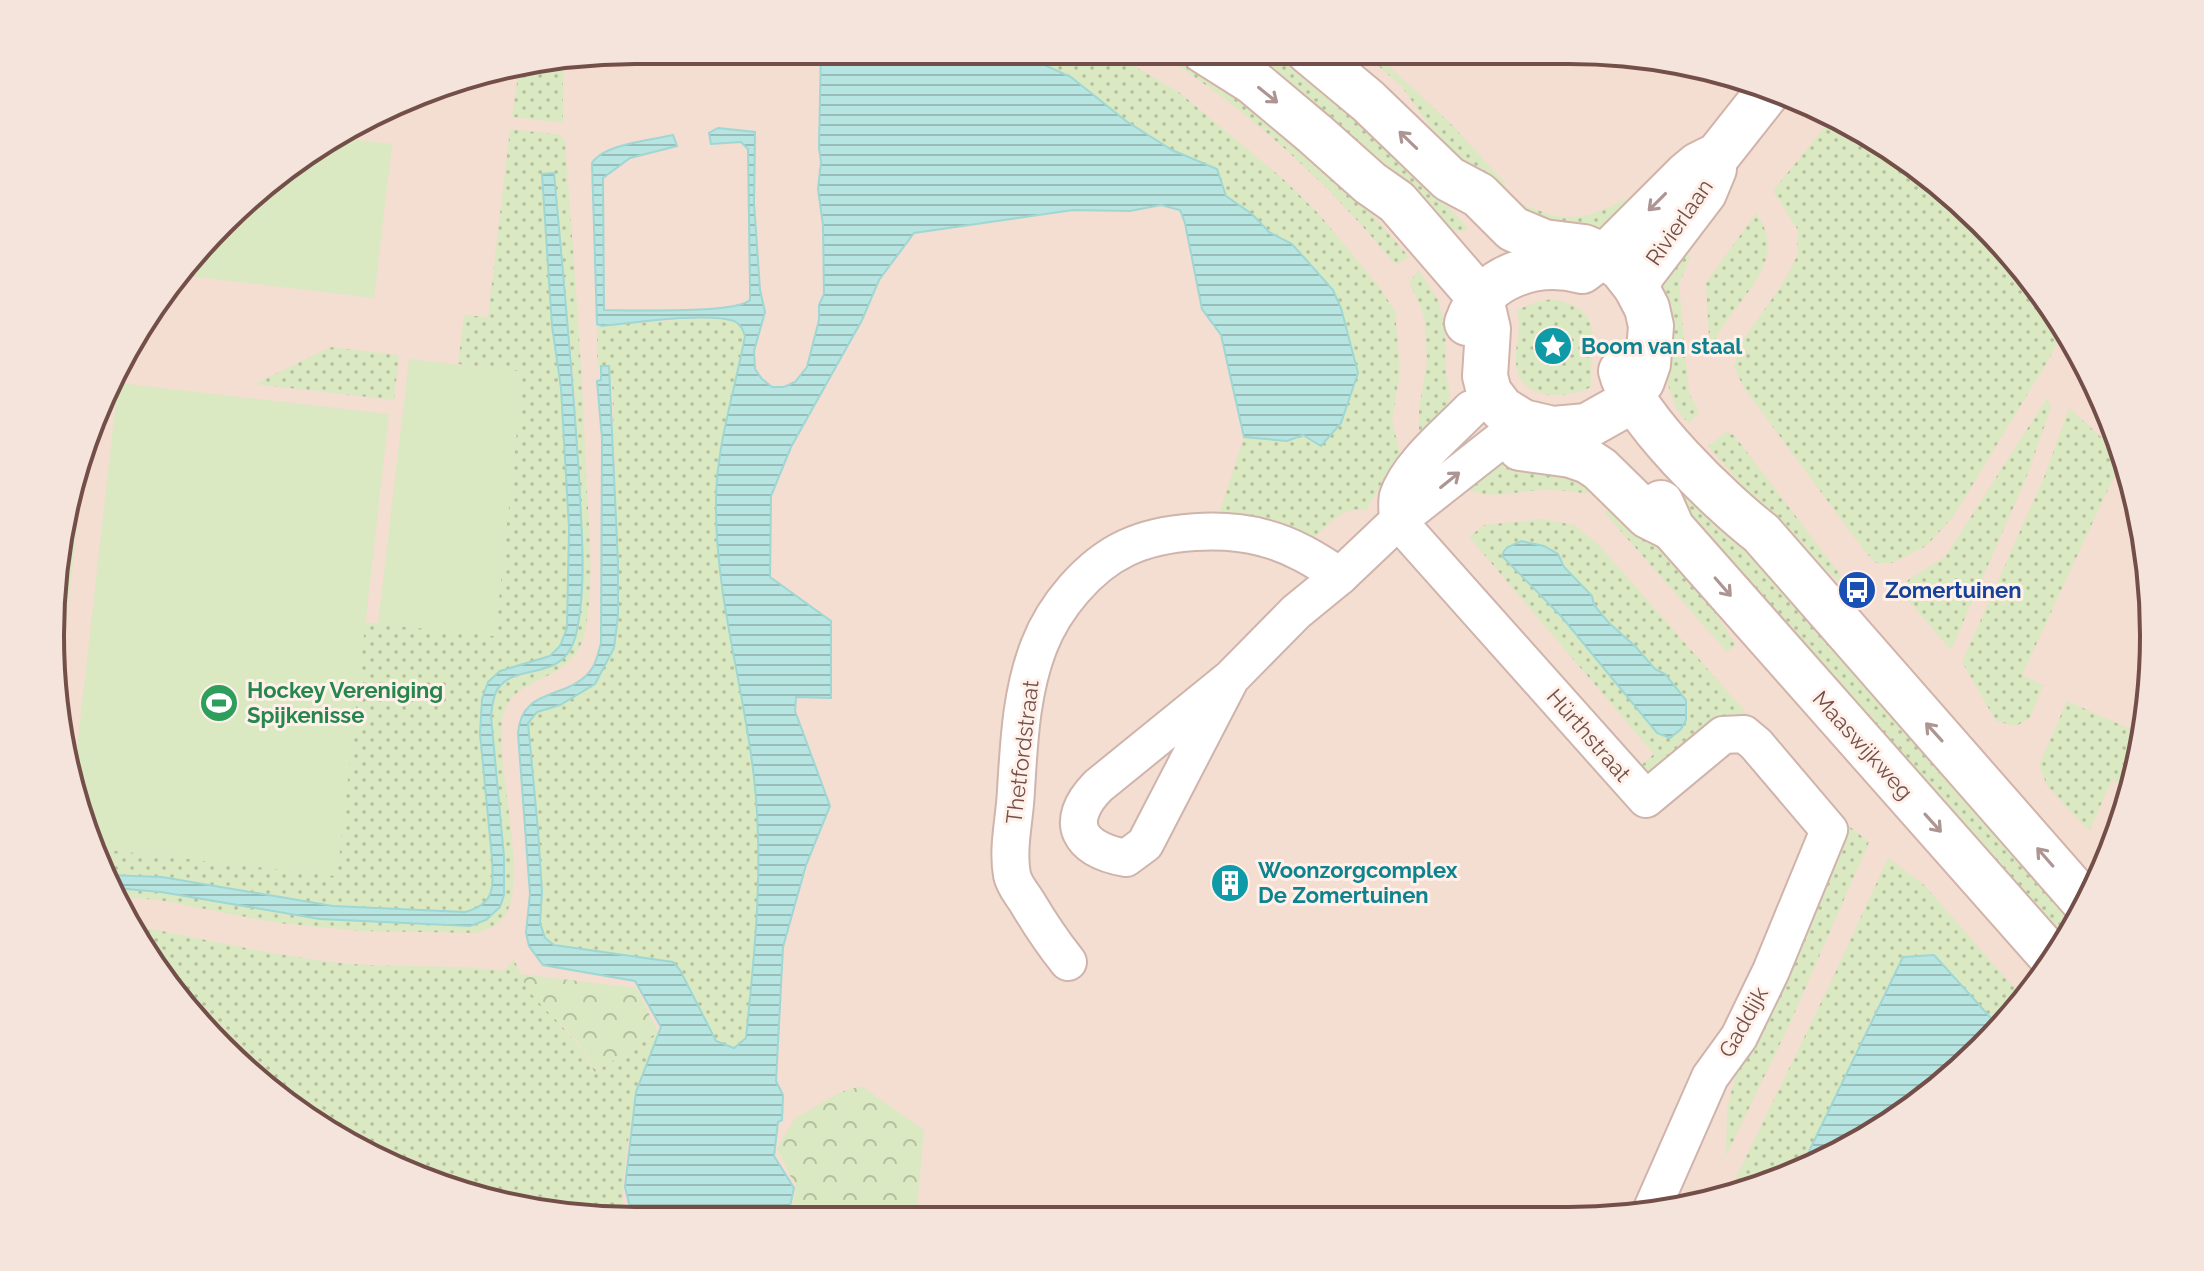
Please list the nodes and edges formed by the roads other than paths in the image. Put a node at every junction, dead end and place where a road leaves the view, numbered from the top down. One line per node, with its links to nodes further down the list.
1 (1225, 64): 8 (street, one-way to 8)
2 (1324, 64): 5 (street, one-way to 2)
3 (1763, 98): 4 (street, Rivierlaan)
4 (1718, 155): 6 (street, Rivierlaan, one-way to 6); 7 (street, Rivierlaan)
5 (1537, 255): 6 (street); 8 (street)
6 (1592, 263): 7 (street); 9 (street)
7 (1636, 287): 9 (street)
8 (1472, 316): 10 (street); 11 (street)
9 (1636, 389): 12 (street); 17 (street, one-way to 9)
10 (1471, 409): 11 (street); 13 (street)
11 (1512, 431): 12 (street); 13 (street, one-way to 11)
12 (1579, 441): 18 (street, Maaswijkweg, one-way to 18)
13 (1398, 521): 14 (street); 16 (street, Hürthstraat)
14 (1340, 576): 15 (street); 19 (street, Thetfordstraat)
15 (1231, 678): 15 (street)
16 (1829, 830): 20 (street, Gaddijk)
17 (2078, 894)
18 (2046, 950)
19 (1068, 962)
20 (1656, 1200)

